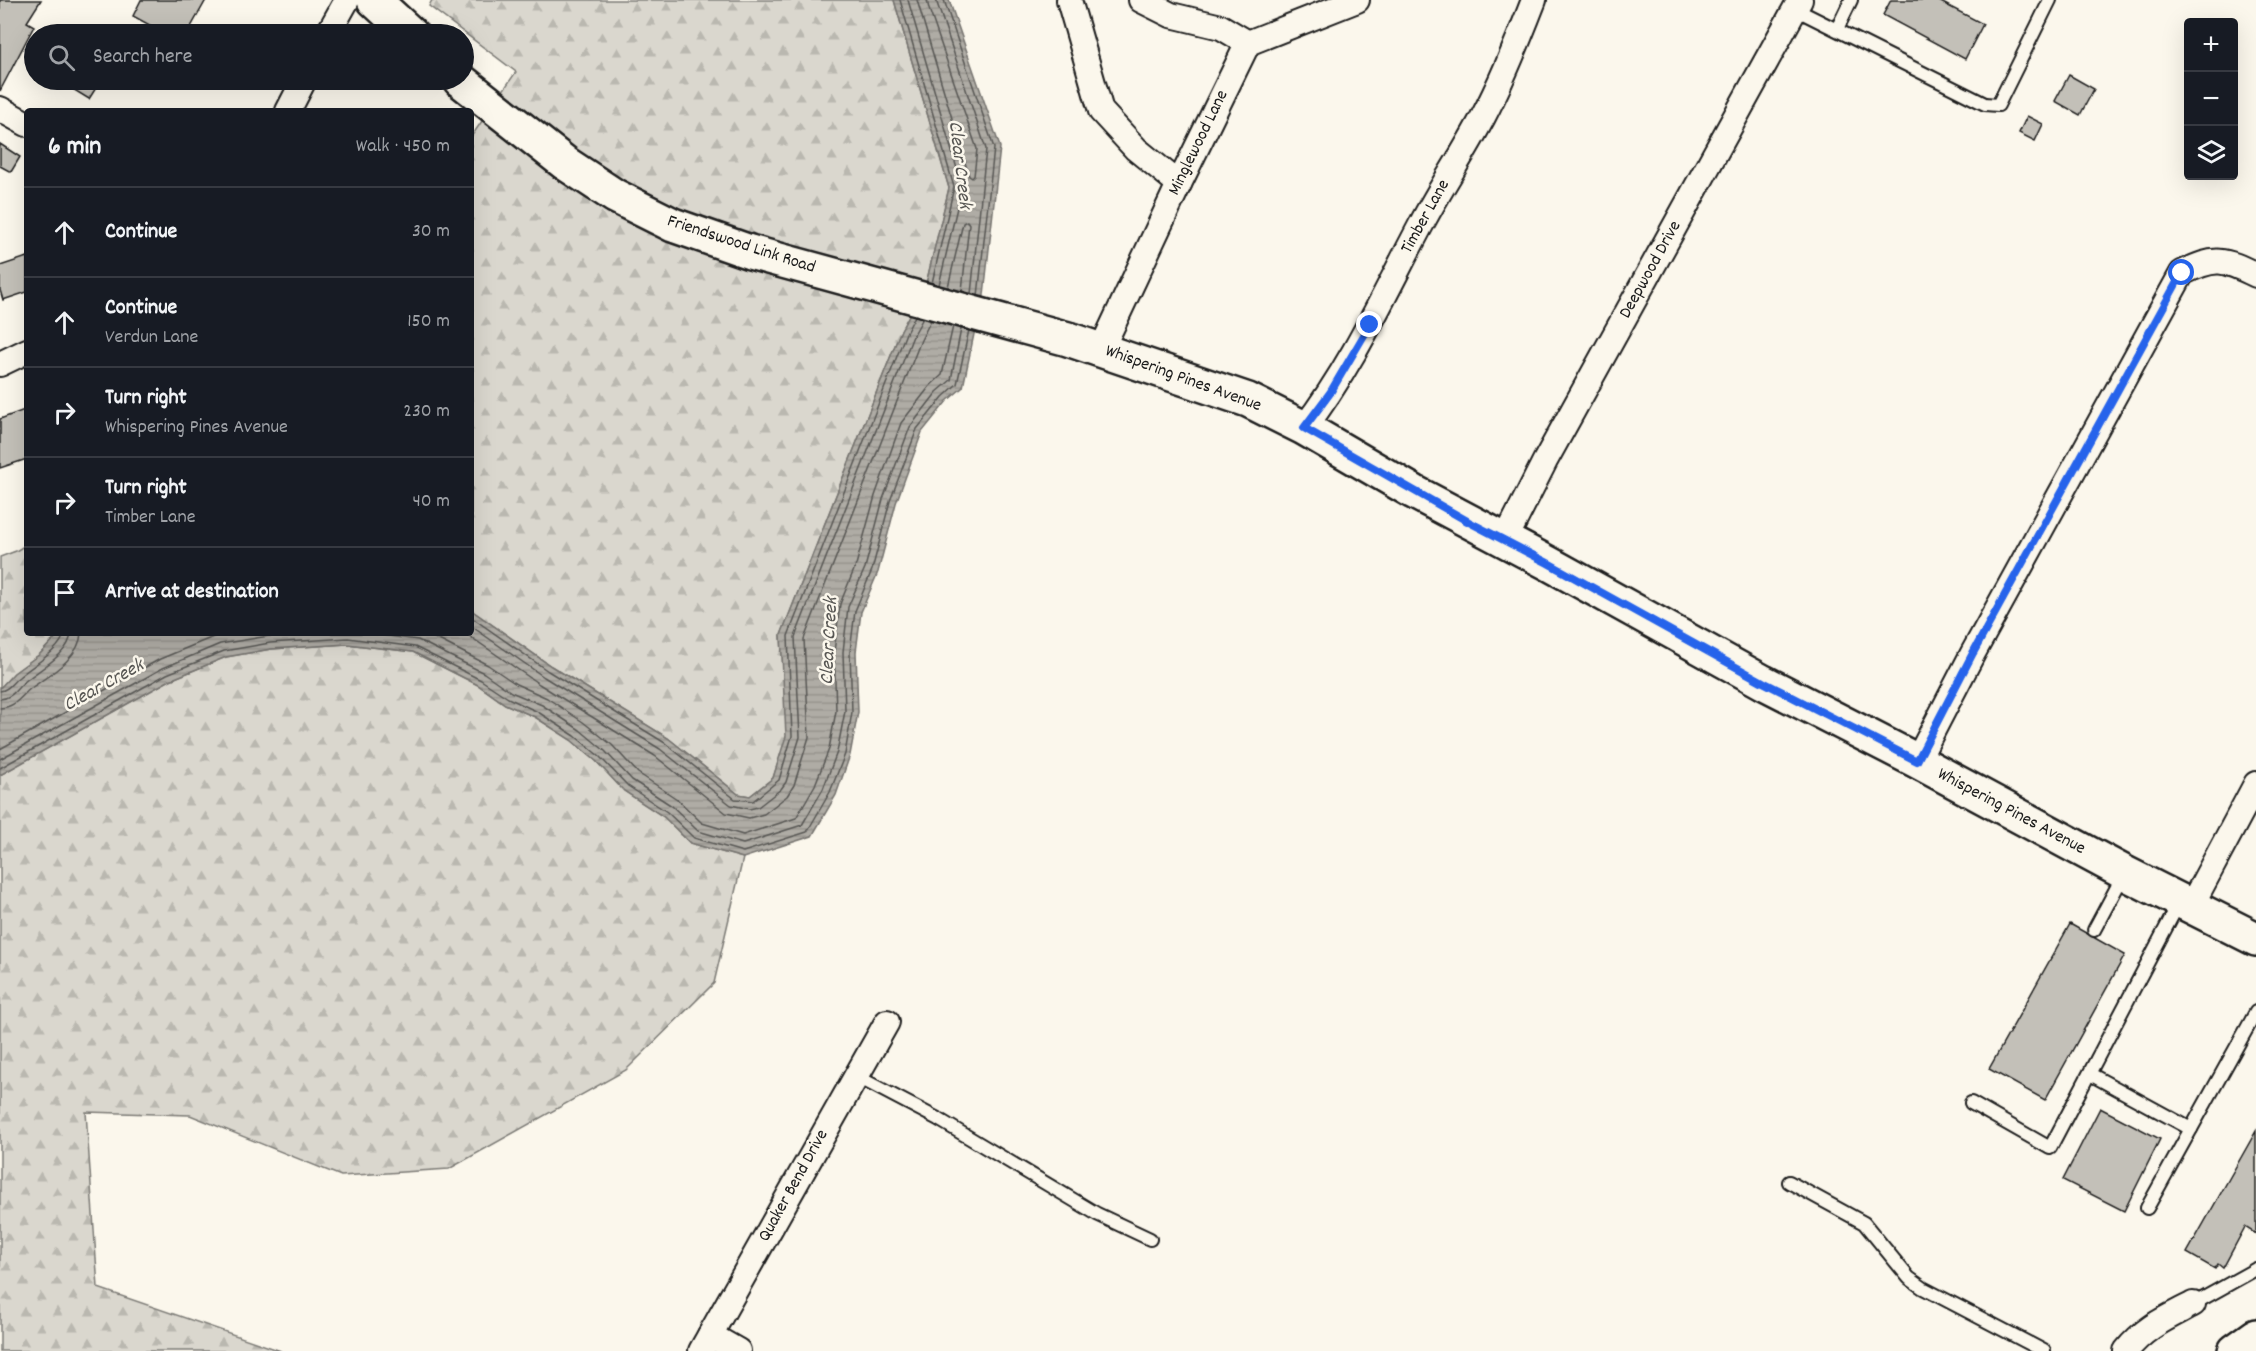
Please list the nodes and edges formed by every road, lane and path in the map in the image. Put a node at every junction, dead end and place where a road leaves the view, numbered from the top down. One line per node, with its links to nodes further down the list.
1 (346, 0): 10 (street)
2 (374, 0): 11 (main road)
3 (1069, 0): 19 (street)
4 (1141, 0): 13 (street)
5 (1357, 0): 13 (street)
6 (1534, 0): 25 (street, Timber Lane)
7 (1851, 0): 12 (lane)
8 (2050, 0): 12 (lane)
9 (1797, 4): 12 (lane); 26 (street, Deepwood Drive)
10 (333, 24)
11 (400, 24)
12 (1837, 29)
13 (1248, 43): 19 (street, Minglewood Lane)
14 (299, 90): 16 (street)
15 (473, 90): 21 (main road, Friendswood Link Road)
16 (290, 108)
17 (0, 109): 18 (street)
18 (24, 122)
19 (1179, 184): 22 (street, Minglewood Lane)
20 (2256, 275): 27 (street)
21 (850, 280): 22 (main road, Whispering Pines Avenue)
22 (1101, 350): 25 (main road, Whispering Pines Avenue)
23 (24, 352): 24 (street)
24 (0, 364)
25 (1304, 428): 26 (main road, Whispering Pines Avenue)
26 (1504, 542): 27 (main road, Whispering Pines Avenue)
27 (1917, 761): 29 (main road, Whispering Pines Avenue)
28 (2256, 784): 30 (street)
29 (2125, 873): 30 (main road, Whispering Pines Avenue); 31 (lane)
30 (2186, 903): 32 (main road, Whispering Pines Avenue); 35 (lane)
31 (2094, 930)
32 (2256, 939)
33 (2256, 1011): 38 (lane)
34 (887, 1022): 36 (street, Quaker Bend Drive)
35 (2090, 1074): 37 (lane); 38 (lane)
36 (856, 1076): 41 (lane); 45 (street, Quaker Bend Drive)
37 (1971, 1103)
38 (2191, 1129): 40 (lane)
39 (1789, 1182): 47 (lane)
40 (2147, 1208)
41 (1150, 1239)
42 (2256, 1269): 43 (lane)
43 (2193, 1304): 48 (street)
44 (2256, 1336): 49 (main road)
45 (705, 1343): 46 (street)
46 (738, 1351)
47 (2044, 1351)
48 (2126, 1351)
49 (2235, 1351)

